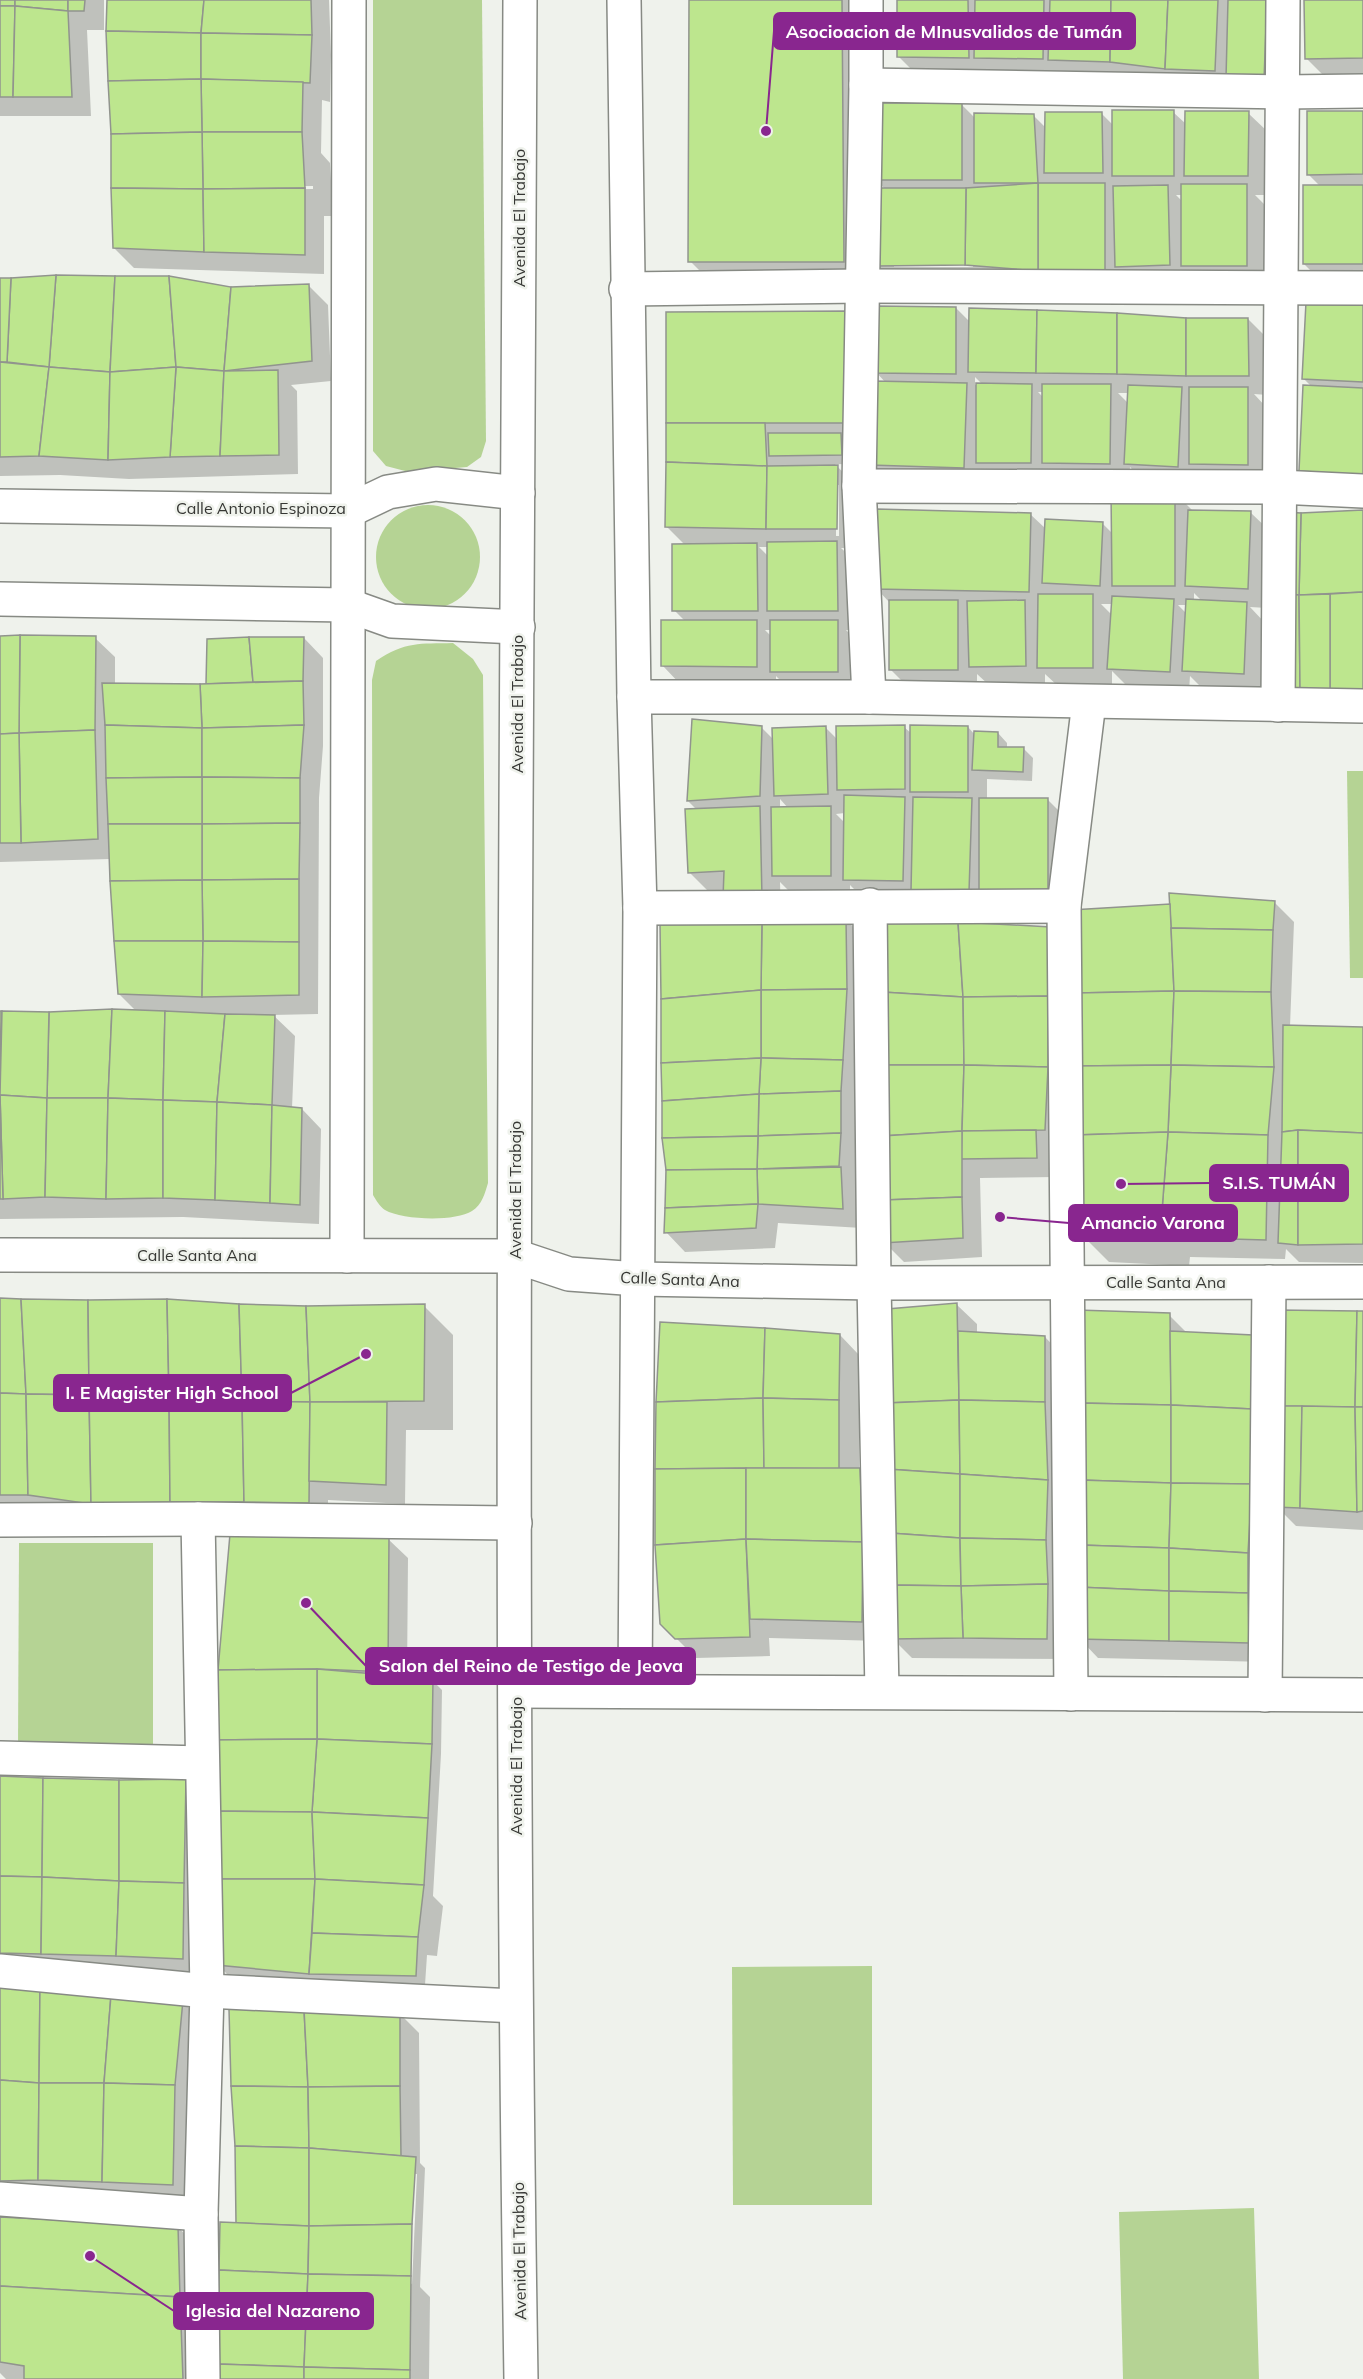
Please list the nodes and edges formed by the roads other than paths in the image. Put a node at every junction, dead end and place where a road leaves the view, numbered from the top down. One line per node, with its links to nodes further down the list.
1 (349, 0): 18 (street)
2 (520, 0): 16 (street, Avenida El Trabajo)
3 (624, 0): 11 (street)
4 (866, 0): 6 (street)
5 (1284, 0): 8 (street)
6 (867, 85): 8 (street); 9 (street)
7 (1363, 91): 8 (street)
8 (1284, 92): 12 (street)
9 (862, 286): 11 (street); 12 (street); 13 (street)
10 (1363, 288): 12 (street)
11 (626, 289): 22 (street)
12 (1280, 289): 14 (street)
13 (859, 486): 14 (street); 23 (street)
14 (1279, 487): 15 (street); 25 (street)
15 (1363, 491)
16 (518, 493): 18 (street, Calle Antonio Espinoza); 21 (street, Avenida El Trabajo)
17 (0, 506): 18 (street, Calle Antonio Espinoza)
18 (348, 511): 20 (street)
19 (0, 599): 20 (street)
20 (348, 605): 21 (street); 31 (street)
21 (518, 627): 32 (street, Avenida El Trabajo)
22 (634, 697): 23 (street); 29 (street)
23 (869, 697): 24 (street)
24 (1089, 702): 25 (street); 28 (street)
25 (1278, 705): 26 (street)
26 (1363, 706)
27 (870, 905): 28 (street); 29 (street); 37 (street)
28 (1064, 906): 34 (street)
29 (640, 909): 33 (street)
30 (0, 1255): 31 (street, Calle Santa Ana)
31 (347, 1256): 32 (street, Calle Santa Ana)
32 (515, 1256): 33 (street, Calle Santa Ana); 40 (street, Avenida El Trabajo)
33 (638, 1279): 37 (street, Calle Santa Ana); 42 (street)
34 (1068, 1282): 35 (street, Calle Santa Ana); 37 (street, Calle Santa Ana); 44 (street)
35 (1269, 1282): 36 (street, Calle Santa Ana); 45 (street)
36 (1363, 1282)
37 (874, 1283): 43 (street)
38 (198, 1519): 39 (street); 40 (street); 48 (street)
39 (0, 1520)
40 (515, 1523): 41 (street, Avenida El Trabajo)
41 (516, 1690): 42 (street); 51 (street, Avenida El Trabajo)
42 (635, 1691): 43 (street)
43 (882, 1692): 44 (street)
44 (1071, 1694): 45 (street)
45 (1266, 1695): 46 (street)
46 (1363, 1695)
47 (0, 1758): 48 (street)
48 (202, 1763): 50 (street)
49 (0, 1971): 50 (street)
50 (207, 1991): 51 (street); 53 (street)
51 (515, 2006): 55 (street, Avenida El Trabajo)
52 (0, 2199): 53 (street)
53 (201, 2214): 54 (street)
54 (203, 2379)
55 (520, 2379)

